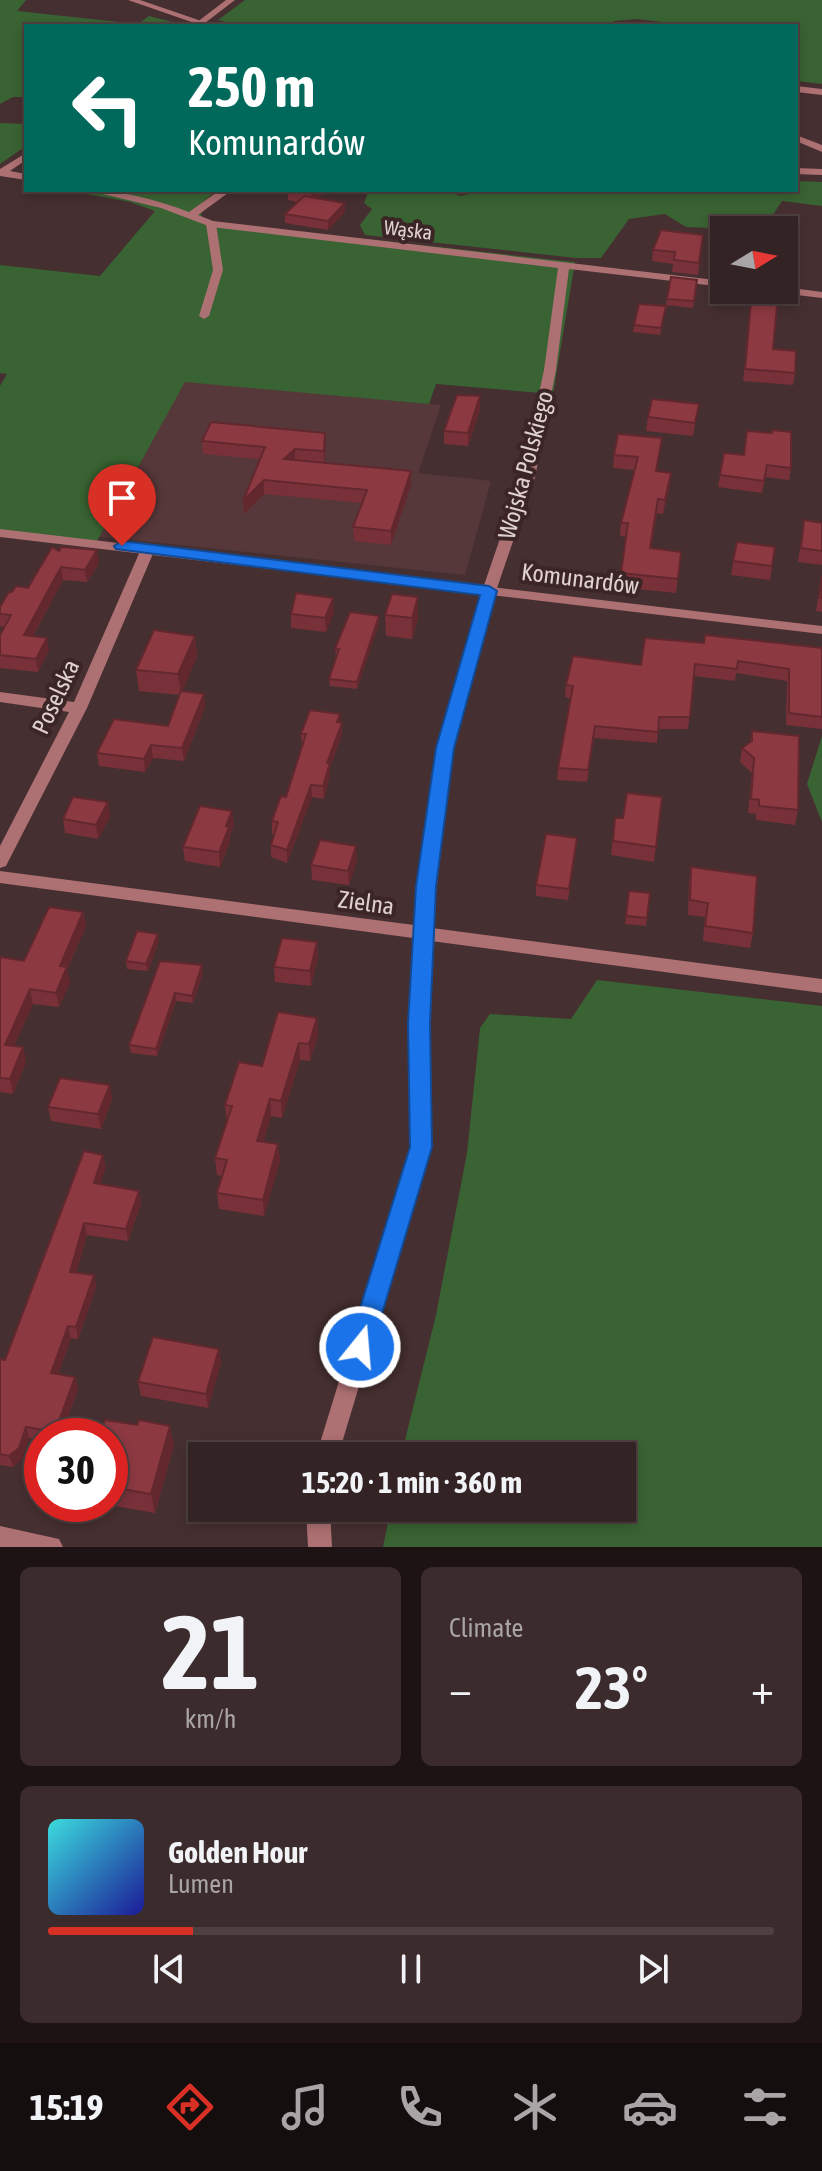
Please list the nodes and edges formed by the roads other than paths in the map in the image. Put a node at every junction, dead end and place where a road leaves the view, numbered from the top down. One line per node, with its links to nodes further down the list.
1 (132, 0): 3 (street)
2 (231, 0): 3 (street)
3 (198, 24)
4 (798, 89): 5 (street)
5 (822, 92)
6 (798, 139): 7 (street)
7 (822, 149)
8 (24, 157): 11 (street)
9 (798, 171): 10 (street)
10 (822, 172)
11 (0, 173): 12 (street)
12 (24, 177)
13 (101, 192): 15 (street, Wąska)
14 (224, 192): 15 (street)
15 (190, 216): 16 (street, Wąska)
16 (211, 224): 17 (street, Wąska); 21 (lane)
17 (564, 267): 18 (street, Wąska); 24 (street, Wojska Polskiego)
18 (710, 283)
19 (798, 292): 20 (street)
20 (822, 295)
21 (204, 316)
22 (0, 533): 23 (street, Komunardów)
23 (148, 549): 24 (street, Komunardów); 27 (street, Poselska)
24 (489, 591): 25 (street, Komunardów); 30 (street, Wojska Polskiego)
25 (822, 630)
26 (0, 697): 27 (street)
27 (79, 708): 28 (street, Poselska)
28 (0, 862)
29 (0, 877): 30 (street, Zielna)
30 (422, 935): 31 (street, Zielna); 32 (street, Wojska Polskiego)
31 (822, 986)
32 (331, 1442)
33 (319, 1522): 36 (street)
34 (0, 1538): 35 (street)
35 (51, 1547)
36 (320, 1547)

